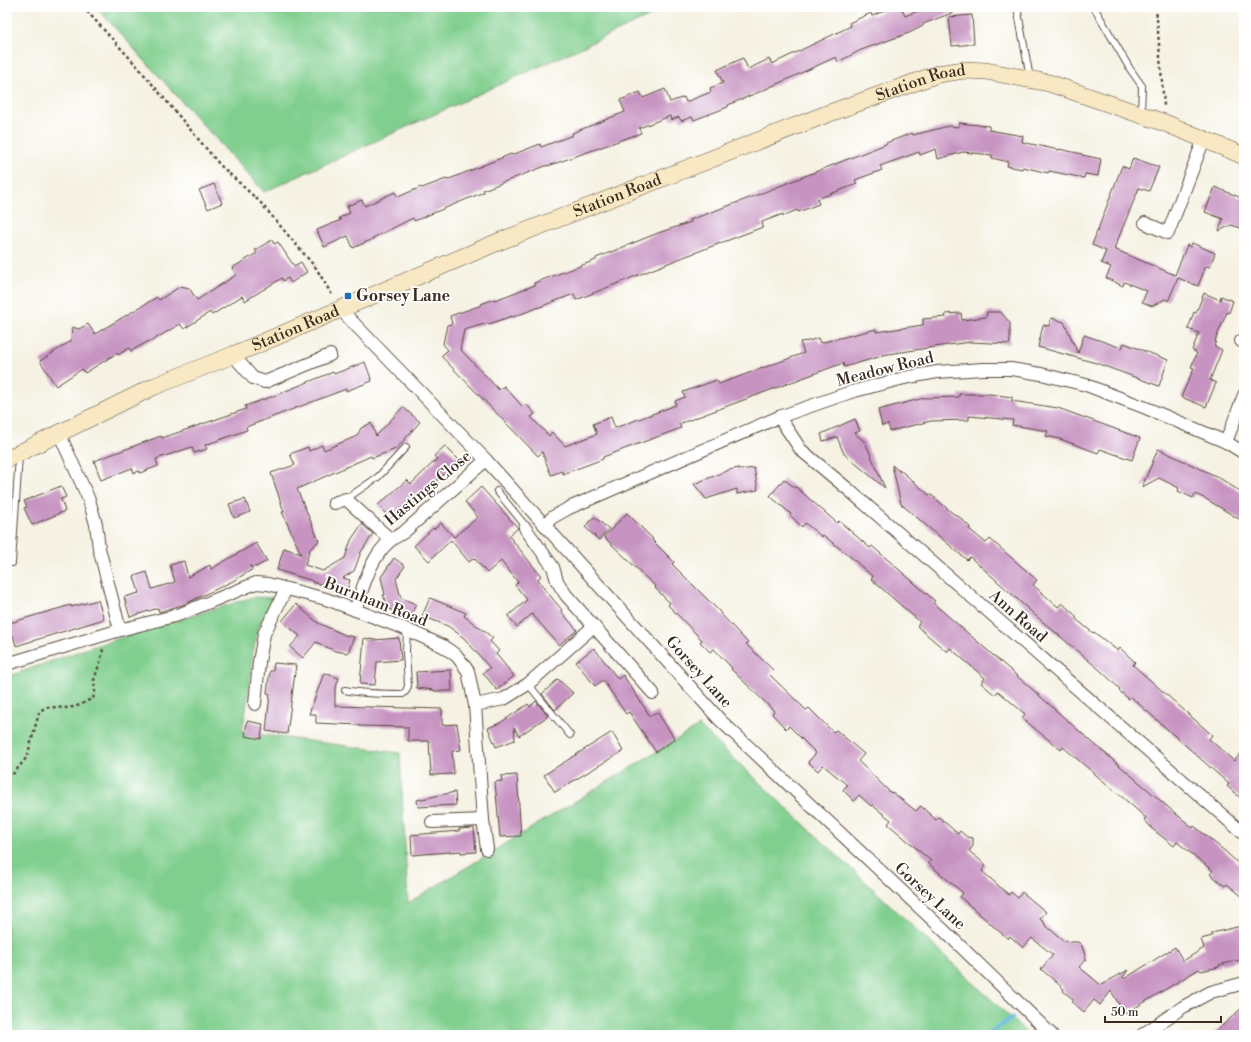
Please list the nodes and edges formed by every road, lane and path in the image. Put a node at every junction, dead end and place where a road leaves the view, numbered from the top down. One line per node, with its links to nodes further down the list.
1 (83, 7): 11 (path)
2 (1017, 7): 5 (lane)
3 (1094, 7): 6 (lane)
4 (1156, 7): 7 (path)
5 (1030, 79): 6 (street, Station Road); 11 (street, Station Road)
6 (1140, 115): 7 (street, Station Road)
7 (1165, 123): 8 (street, Station Road)
8 (1204, 139): 9 (street, Station Road); 10 (street)
9 (1244, 156)
10 (1145, 223)
11 (341, 310): 12 (street, Station Road); 21 (street, Gorsey Lane)
12 (233, 355): 13 (street); 16 (street, Station Road)
13 (330, 355)
14 (1244, 396): 17 (street)
15 (779, 417): 17 (street, Meadow Road); 24 (street, Meadow Road); 44 (street, Ann Road)
16 (59, 434): 20 (street, Station Road); 31 (street)
17 (1226, 442): 19 (street, Meadow Road)
18 (406, 447): 23 (lane)
19 (1244, 453)
20 (13, 456): 27 (lane)
21 (486, 460): 24 (street, Gorsey Lane); 26 (street, Hastings Close)
22 (497, 491): 25 (lane)
23 (340, 501): 26 (street, Hastings Close)
24 (545, 524): 47 (street, Gorsey Lane)
25 (525, 528): 30 (street)
26 (390, 540): 29 (street, Hastings Close)
27 (12, 563)
28 (286, 589): 29 (street, Burnham Road); 31 (street, Burnham Road); 38 (street)
29 (356, 610): 32 (street, Burnham Road)
30 (594, 626): 35 (street); 37 (street)
31 (120, 630): 33 (street, Burnham Road)
32 (407, 630): 36 (lane); 39 (street, Burnham Road)
33 (99, 636): 34 (street, Burnham Road); 41 (path)
34 (7, 664)
35 (528, 684): 39 (street); 40 (lane)
36 (345, 690)
37 (653, 693)
38 (255, 704)
39 (475, 705): 42 (street, Burnham Road)
40 (570, 735)
41 (7, 777)
42 (483, 820): 43 (street); 45 (street, Burnham Road)
43 (432, 822)
44 (1244, 834)
45 (487, 849)
46 (1244, 983): 48 (street)
47 (1052, 1035)
48 (1142, 1035)

